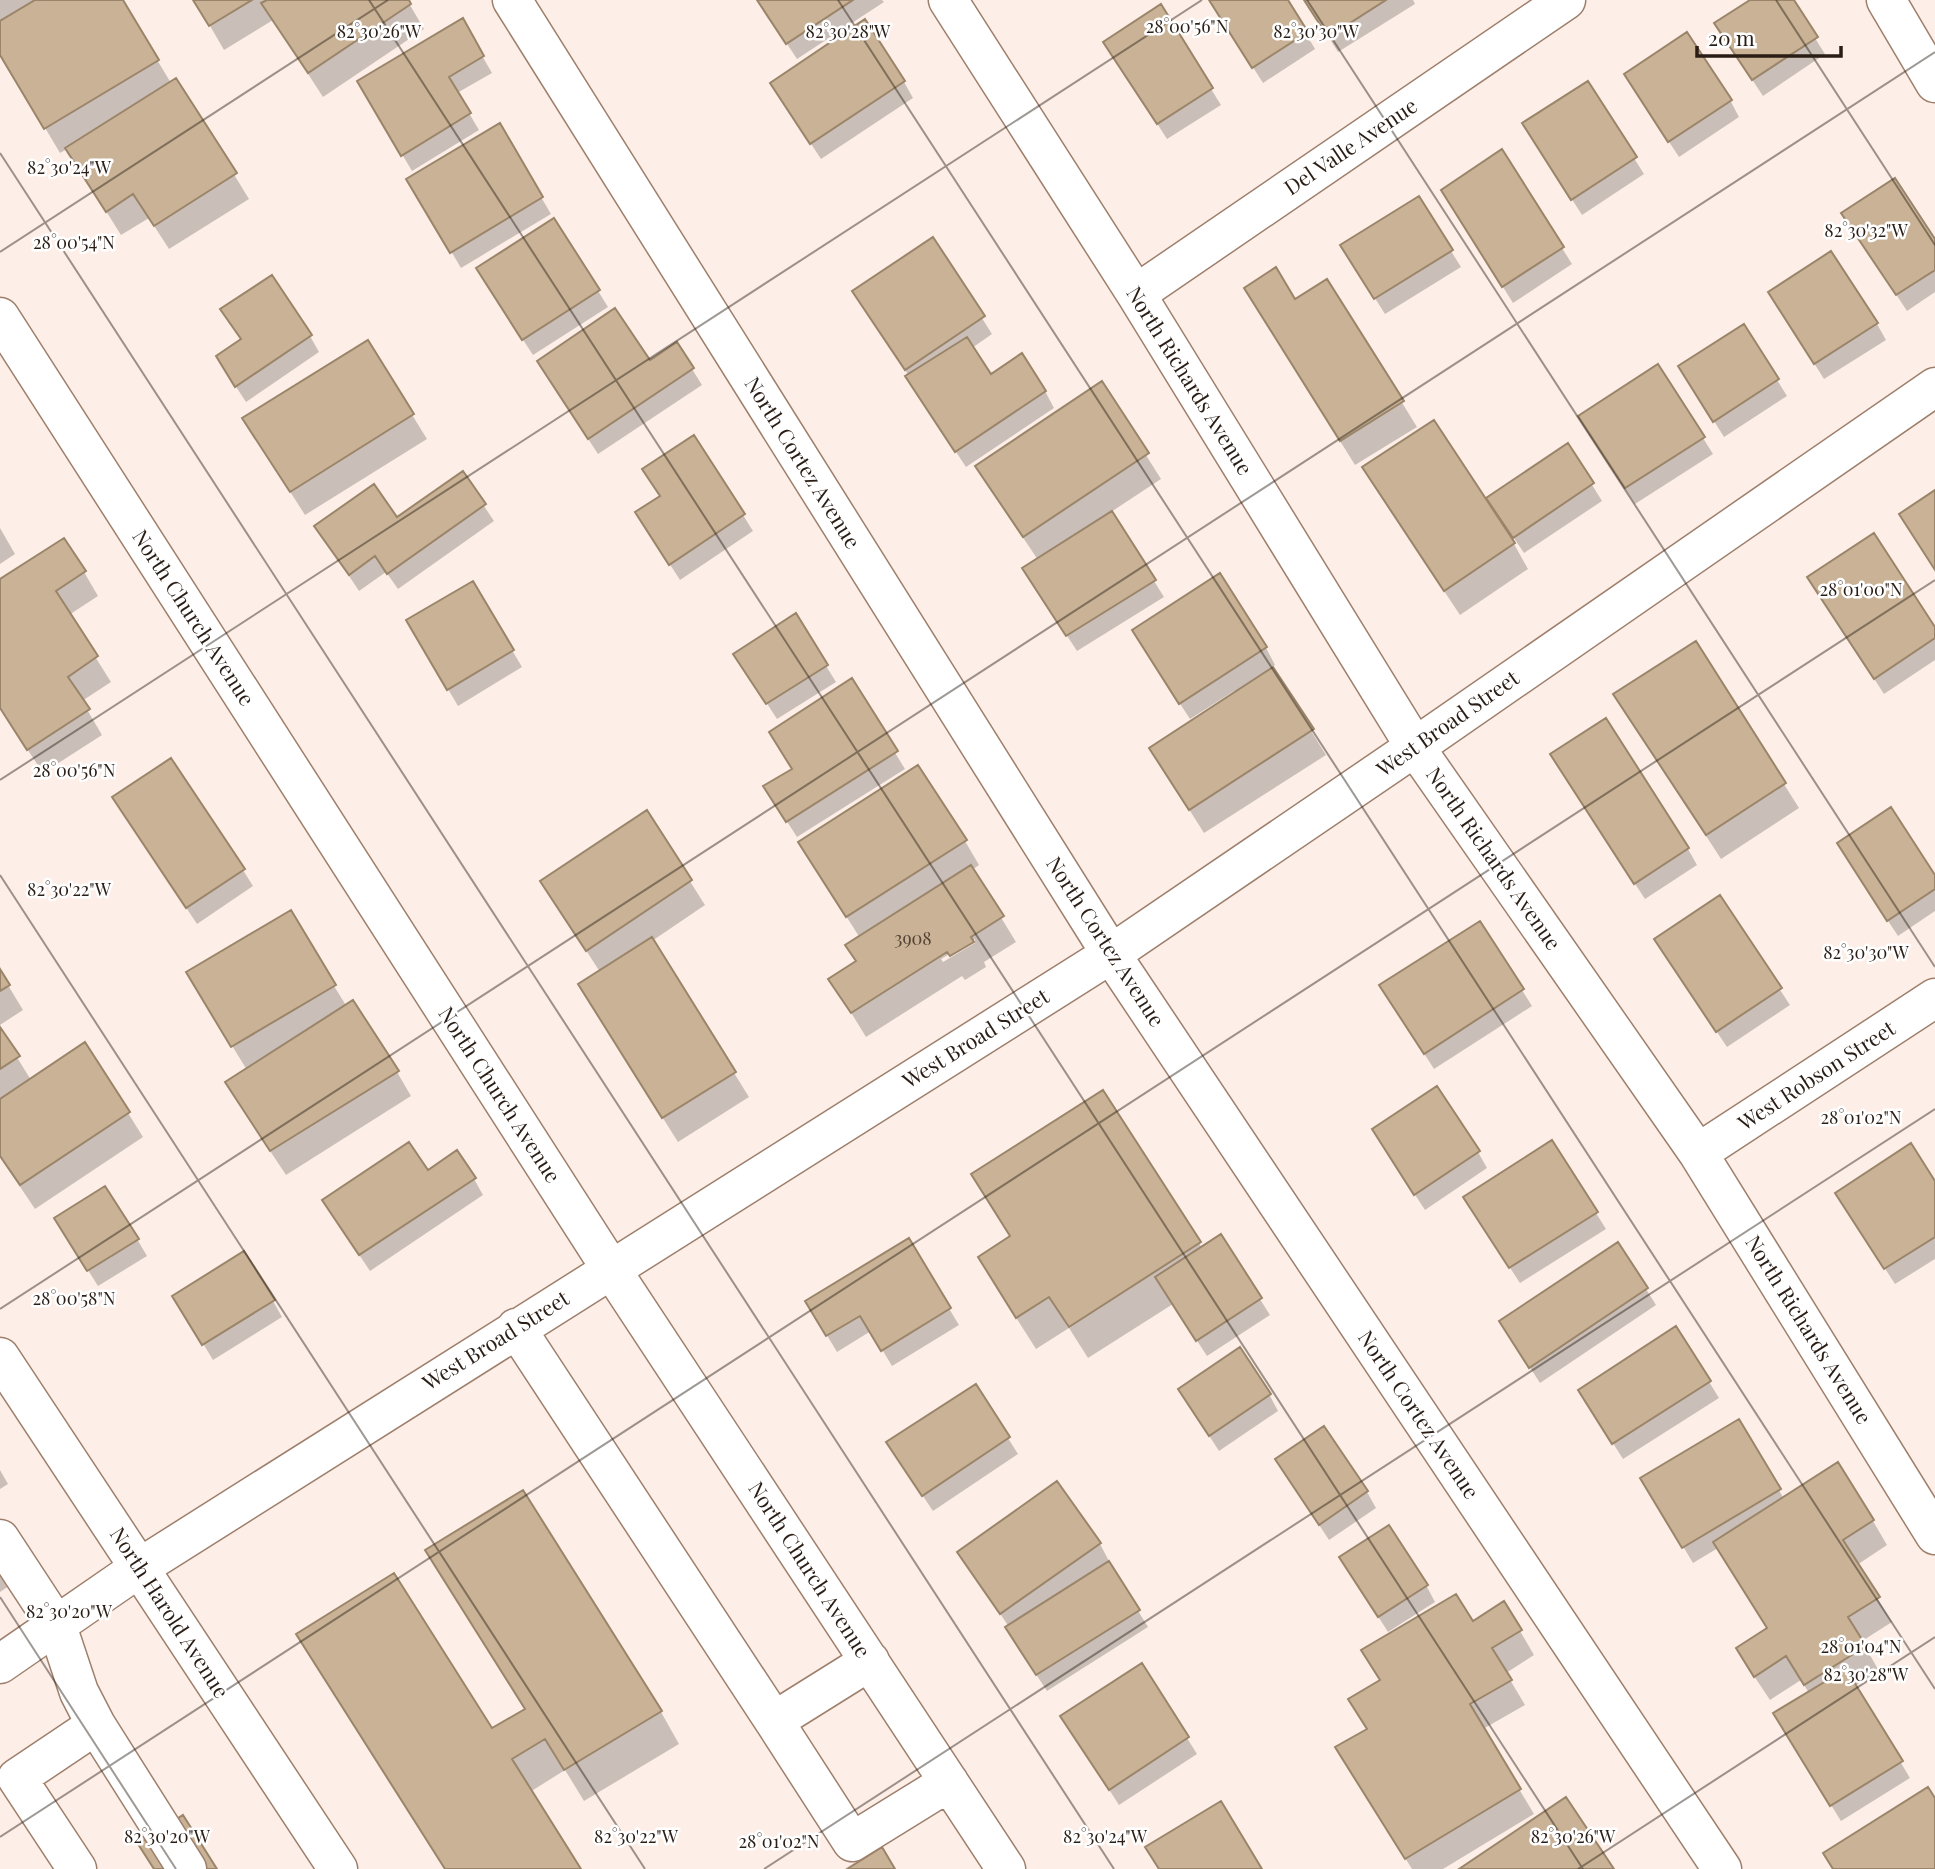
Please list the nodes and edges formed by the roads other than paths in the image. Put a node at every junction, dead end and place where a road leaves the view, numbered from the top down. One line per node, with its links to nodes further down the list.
1 (512, 0): 10 (street, North Cortez Avenue)
2 (948, 0): 6 (street, North Richards Avenue)
3 (1566, 0): 6 (street, Del Valle Avenue)
4 (1885, 0): 5 (street)
5 (1935, 83)
6 (1136, 294): 9 (street, North Richards Avenue)
7 (0, 317): 13 (street, North Church Avenue)
8 (1935, 387): 9 (street, West Broad Street)
9 (1415, 747): 10 (street, West Broad Street); 12 (street, North Richards Avenue)
10 (1111, 954): 13 (street, West Broad Street); 29 (street, North Cortez Avenue)
11 (1935, 999): 12 (street, West Robson Street)
12 (1698, 1153): 16 (street, North Richards Avenue)
13 (611, 1269): 14 (street, West Broad Street); 20 (street, North Church Avenue)
14 (516, 1328): 18 (street, West Broad Street); 22 (street)
15 (0, 1357): 18 (street, North Harold Avenue)
16 (1935, 1535)
17 (0, 1539): 19 (street)
18 (139, 1568): 19 (street, West Broad Street); 27 (street, North Harold Avenue)
19 (57, 1626): 21 (street, West Broad Street); 23 (street)
20 (870, 1661): 22 (street); 24 (street, North Church Avenue)
21 (0, 1664)
22 (774, 1721): 24 (street)
23 (96, 1726): 25 (street); 26 (street)
24 (949, 1782): 28 (street, North Church Avenue)
25 (77, 1869)
26 (187, 1869)
27 (338, 1869)
28 (1006, 1869)
29 (1722, 1869)

